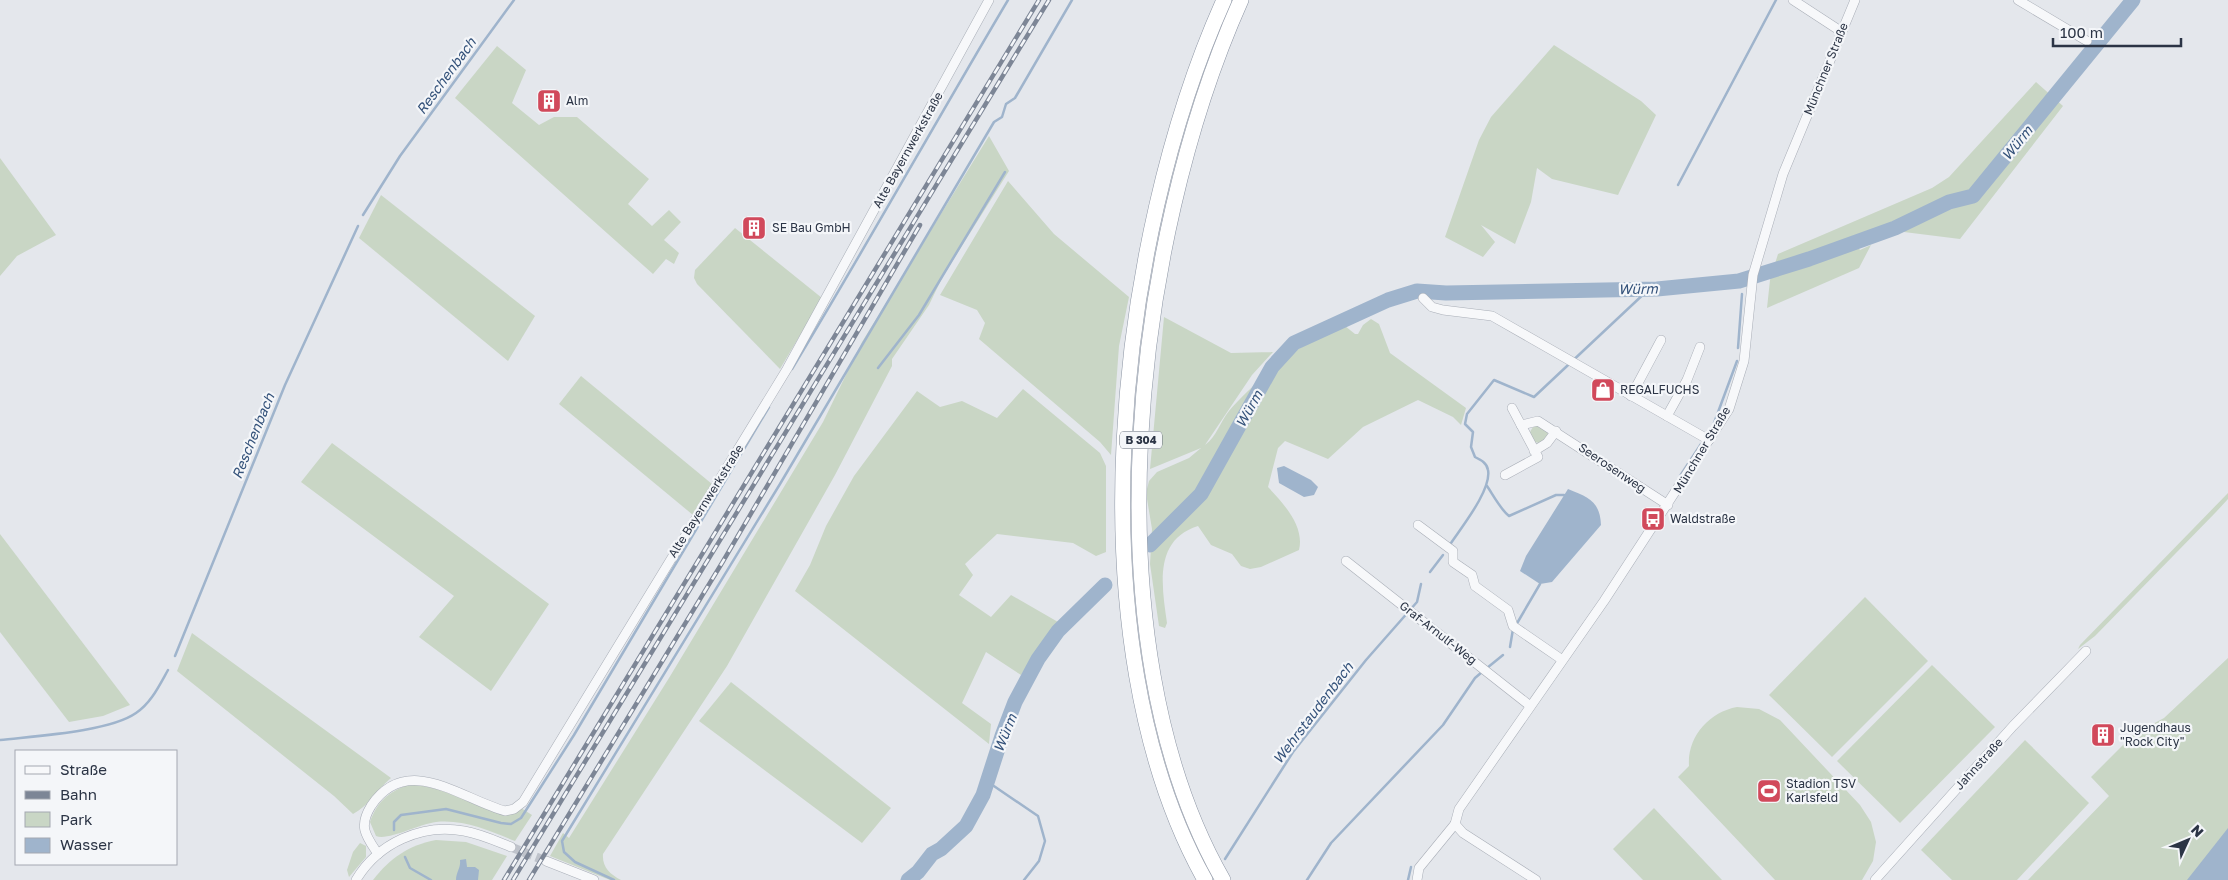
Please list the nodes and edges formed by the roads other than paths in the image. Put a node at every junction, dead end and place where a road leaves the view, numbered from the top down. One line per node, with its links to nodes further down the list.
1 (989, 0): 28 (street, Alte Bayernwerkstraße)
2 (1224, 0): 32 (highway, B 304)
3 (1241, 0): 33 (highway, B 304)
4 (1793, 0): 7 (street)
5 (1855, 0): 7 (street, Münchner Straße)
6 (2018, 0): 8 (street)
7 (1842, 32): 17 (street, Münchner Straße)
8 (2087, 41)
9 (1423, 298): 12 (street)
10 (1661, 340): 12 (street)
11 (1700, 347): 14 (street)
12 (1631, 396): 14 (street)
13 (1512, 408): 15 (street)
14 (1667, 416): 17 (street)
15 (1521, 426): 16 (street, Seerosenweg); 18 (street)
16 (1556, 431): 18 (street); 20 (street, Seerosenweg)
17 (1709, 440): 20 (street, Münchner Straße)
18 (1534, 451): 19 (street)
19 (1504, 475)
20 (1668, 505): 24 (street, Münchner Straße)
21 (1418, 525): 24 (street)
22 (1346, 561): 25 (street, Graf-Arnulf-Weg)
23 (2086, 651): 36 (street, Jahnstraße)
24 (1561, 660): 25 (street, Münchner Straße)
25 (1529, 706): 26 (street, Münchner Straße)
26 (1455, 824): 34 (street, Münchner Straße); 35 (street)
27 (511, 847): 28 (street)
28 (378, 854): 30 (street)
29 (546, 861): 31 (street)
30 (356, 880)
31 (594, 880)
32 (1205, 880)
33 (1223, 880)
34 (1417, 880)
35 (1536, 880)
36 (1875, 880)

